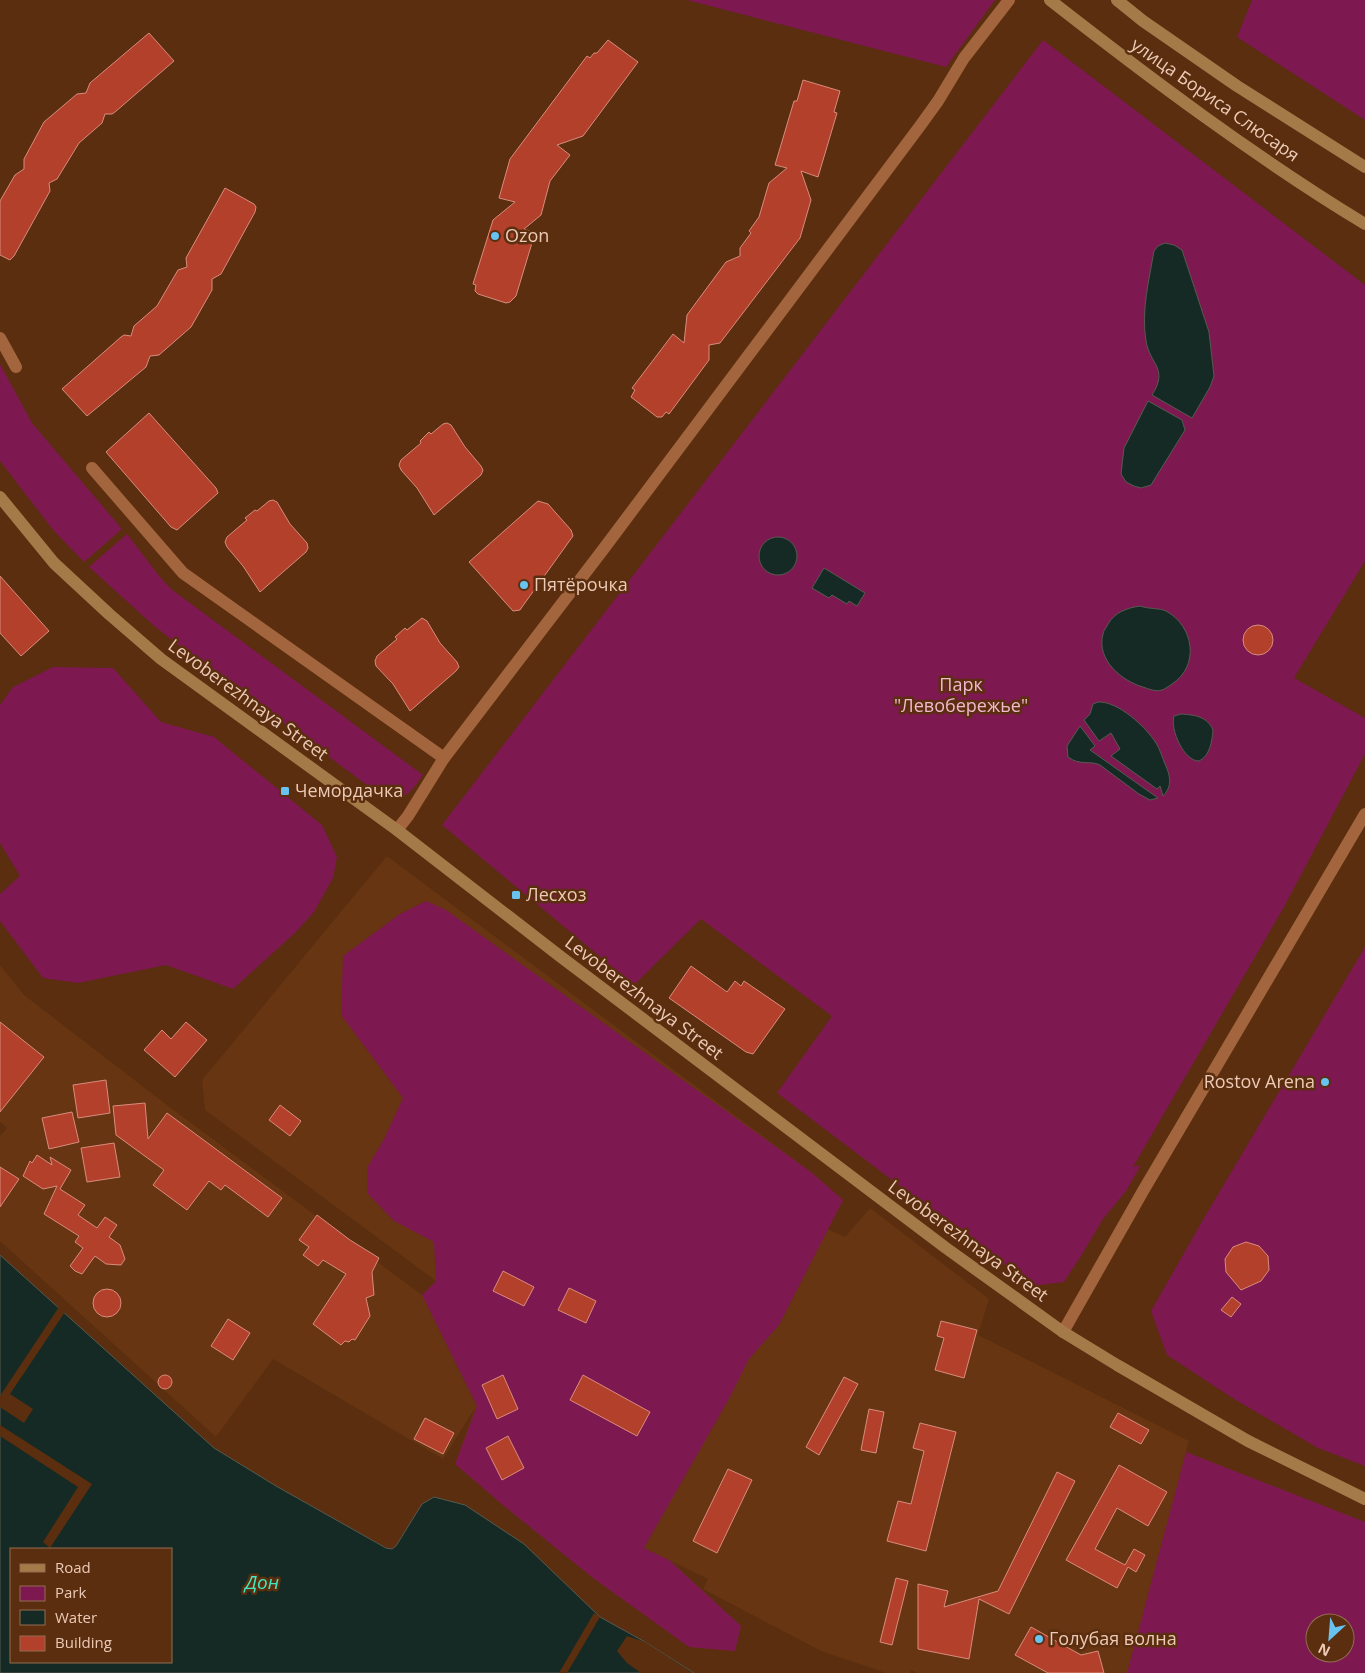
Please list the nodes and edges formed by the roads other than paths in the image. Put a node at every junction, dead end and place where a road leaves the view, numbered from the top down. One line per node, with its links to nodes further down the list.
1 (1009, 0): 10 (street)
2 (1050, 0): 5 (main road, улица Бориса Слюсаря)
3 (1117, 0): 4 (main road, улица Бориса Слюсаря)
4 (1365, 167)
5 (1365, 224)
6 (0, 338): 7 (street)
7 (16, 367)
8 (92, 468): 10 (street)
9 (0, 497): 12 (main road, Levoberezhnaya Street)
10 (444, 758): 12 (street)
11 (1365, 814): 13 (street)
12 (397, 830): 13 (main road, Levoberezhnaya Street)
13 (1063, 1332): 14 (main road, Levoberezhnaya Street)
14 (1365, 1499)

